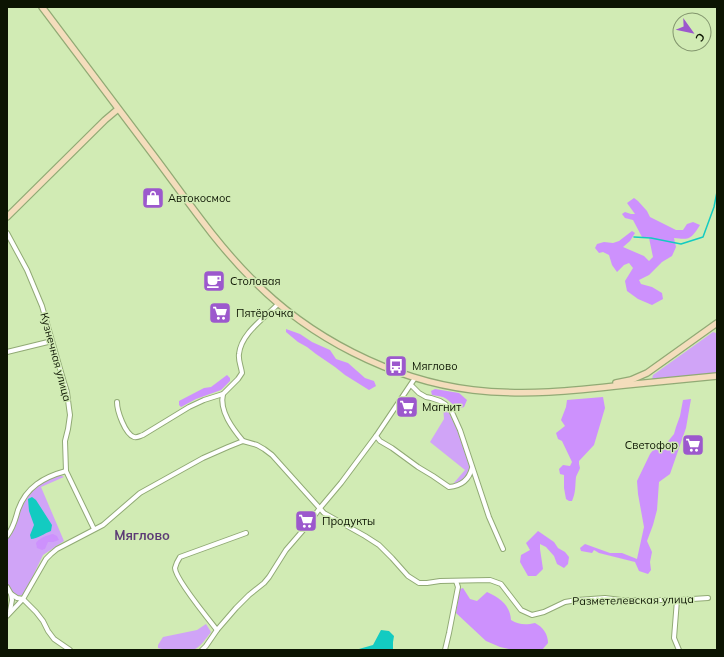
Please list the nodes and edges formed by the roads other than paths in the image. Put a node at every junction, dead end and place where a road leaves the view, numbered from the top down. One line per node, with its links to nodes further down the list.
1 (42, 7): 2 (main road)
2 (118, 109): 3 (main road); 5 (main road)
3 (7, 216)
4 (7, 233): 7 (street, Кузнечная улица)
5 (278, 304): 10 (main road); 13 (street)
6 (717, 322): 12 (main road)
7 (52, 341): 8 (street); 18 (street, Кузнечная улица)
8 (7, 352)
9 (717, 376): 12 (main road)
10 (415, 378): 11 (street); 12 (main road)
11 (411, 385): 15 (street); 17 (street)
12 (605, 388)
13 (223, 394): 14 (street); 16 (street)
14 (117, 402)
15 (376, 436): 17 (street); 19 (street)
16 (243, 441): 19 (street, Разметелевская улица); 20 (street)
17 (473, 468): 23 (street)
18 (66, 471): 20 (street, Кузнечная улица); 22 (street)
19 (320, 508): 24 (street, Разметелевская улица); 31 (street)
20 (94, 530): 28 (street)
21 (246, 533): 31 (street)
22 (7, 536)
23 (503, 549)
24 (456, 581): 29 (street, Разметелевская улица); 34 (street)
25 (7, 587): 26 (street)
26 (11, 594): 28 (street); 30 (street)
27 (708, 598): 29 (street, Разметелевская улица)
28 (23, 599): 30 (street); 32 (street)
29 (676, 600): 35 (street)
30 (8, 614)
31 (217, 630): 33 (street)
32 (70, 650)
33 (202, 650)
34 (445, 650)
35 (679, 650)

